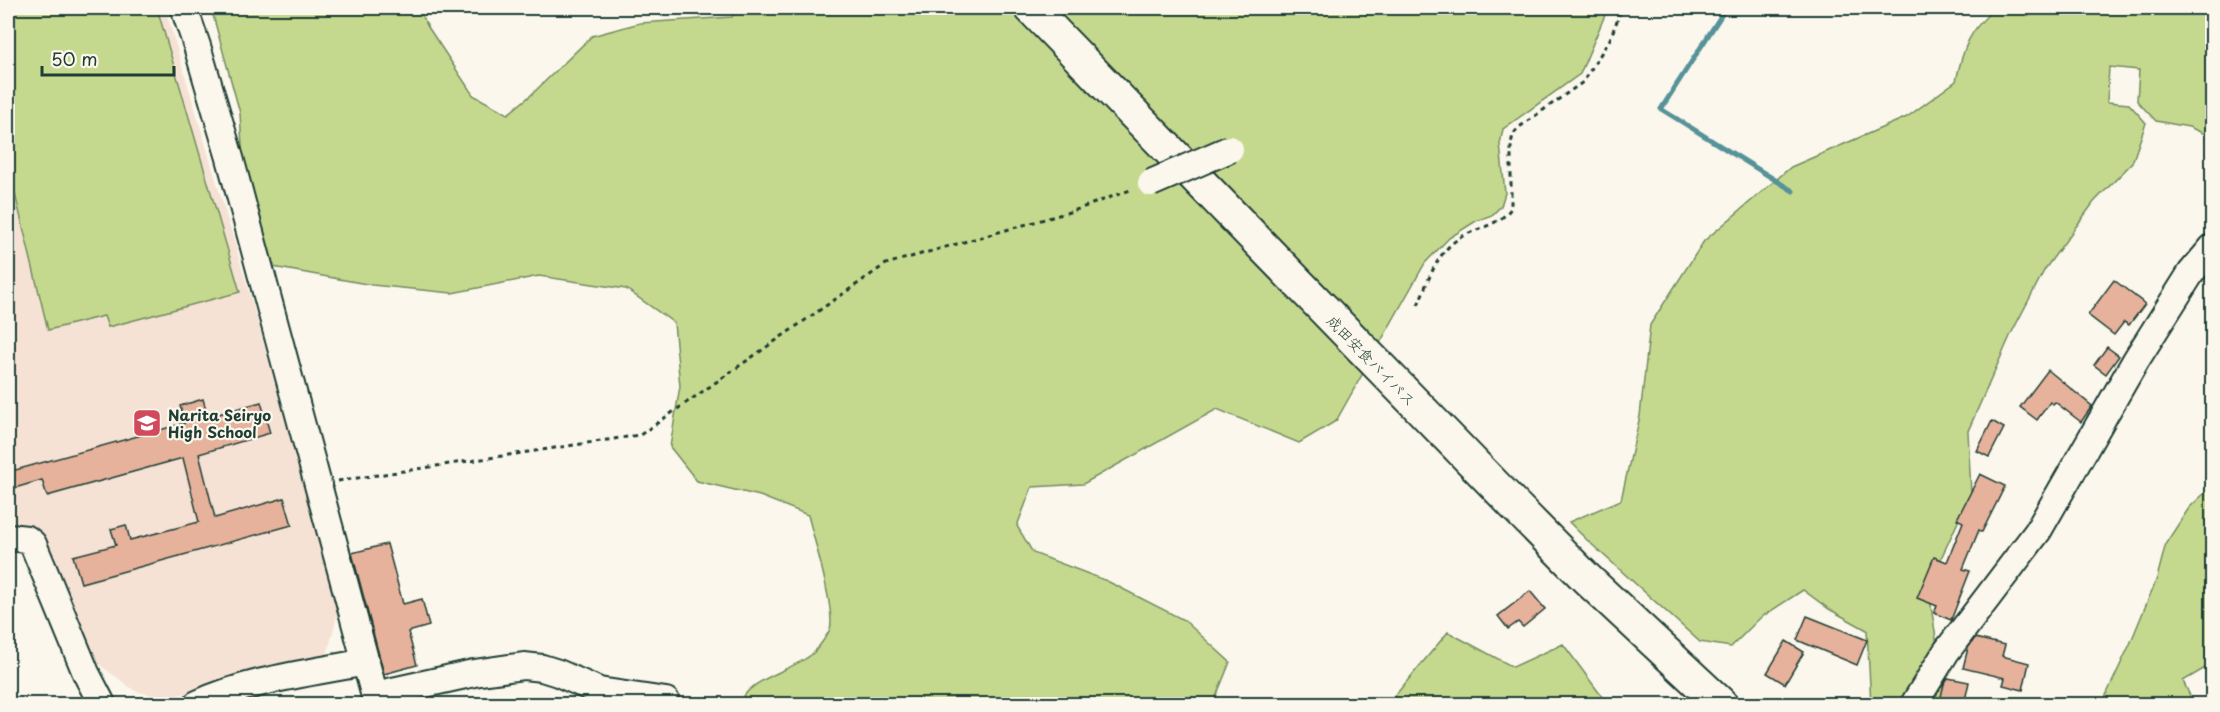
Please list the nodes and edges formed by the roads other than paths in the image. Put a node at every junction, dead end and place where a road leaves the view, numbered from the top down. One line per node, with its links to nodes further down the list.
1 (184, 8): 7 (street)
2 (1031, 8): 12 (main road, 成田安食バイパス)
3 (1230, 149): 4 (street, bridge)
4 (1151, 183)
5 (2212, 248): 13 (street)
6 (8, 537): 10 (street)
7 (366, 662): 8 (street); 11 (street)
8 (376, 700): 9 (street)
9 (666, 701)
10 (102, 705)
11 (197, 705)
12 (1721, 705)
13 (1914, 705)

